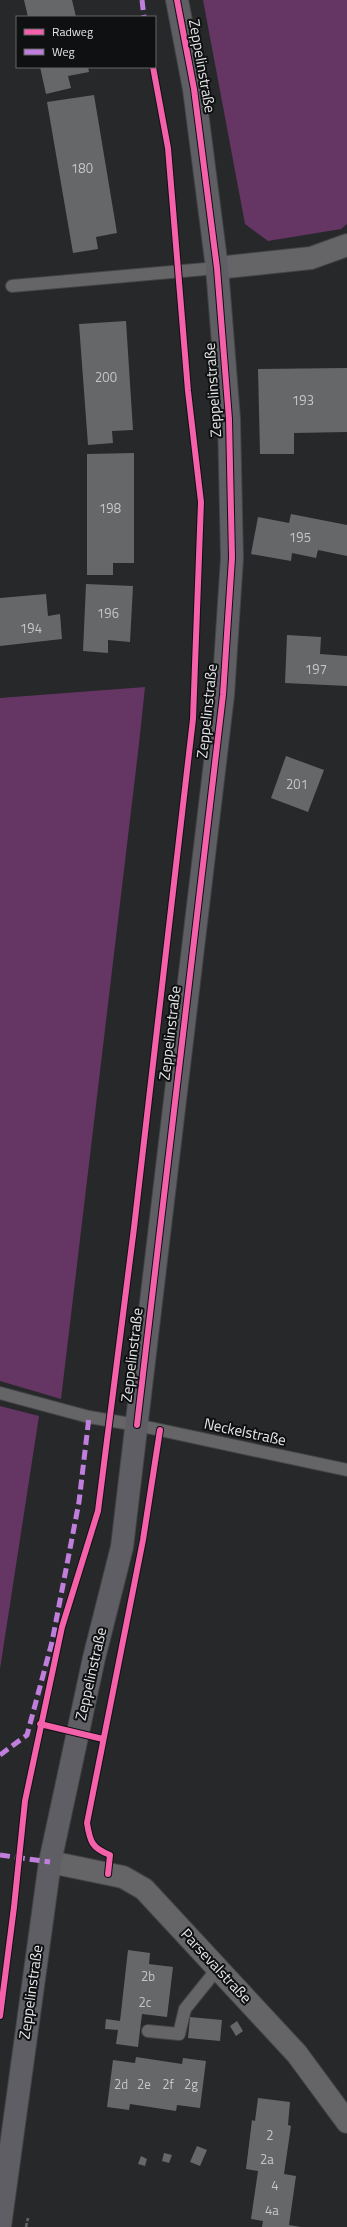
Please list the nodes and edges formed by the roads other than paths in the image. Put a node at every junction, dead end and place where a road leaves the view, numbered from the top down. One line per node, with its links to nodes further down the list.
1 (177, 0): 3 (main road, Zeppelinstraße)
2 (347, 246): 3 (street)
3 (217, 268): 4 (lane); 6 (main road, Zeppelinstraße)
4 (12, 286)
5 (0, 1393): 6 (lane, Neckelstraße)
6 (137, 1425): 7 (lane, Neckelstraße); 8 (main road, Zeppelinstraße)
7 (347, 1470)
8 (50, 1862): 9 (street, Parsevalstraße); 12 (main road, Zeppelinstraße)
9 (218, 1968): 10 (lane); 11 (street, Parsevalstraße)
10 (148, 2031)
11 (347, 2122)
12 (0, 2226)

